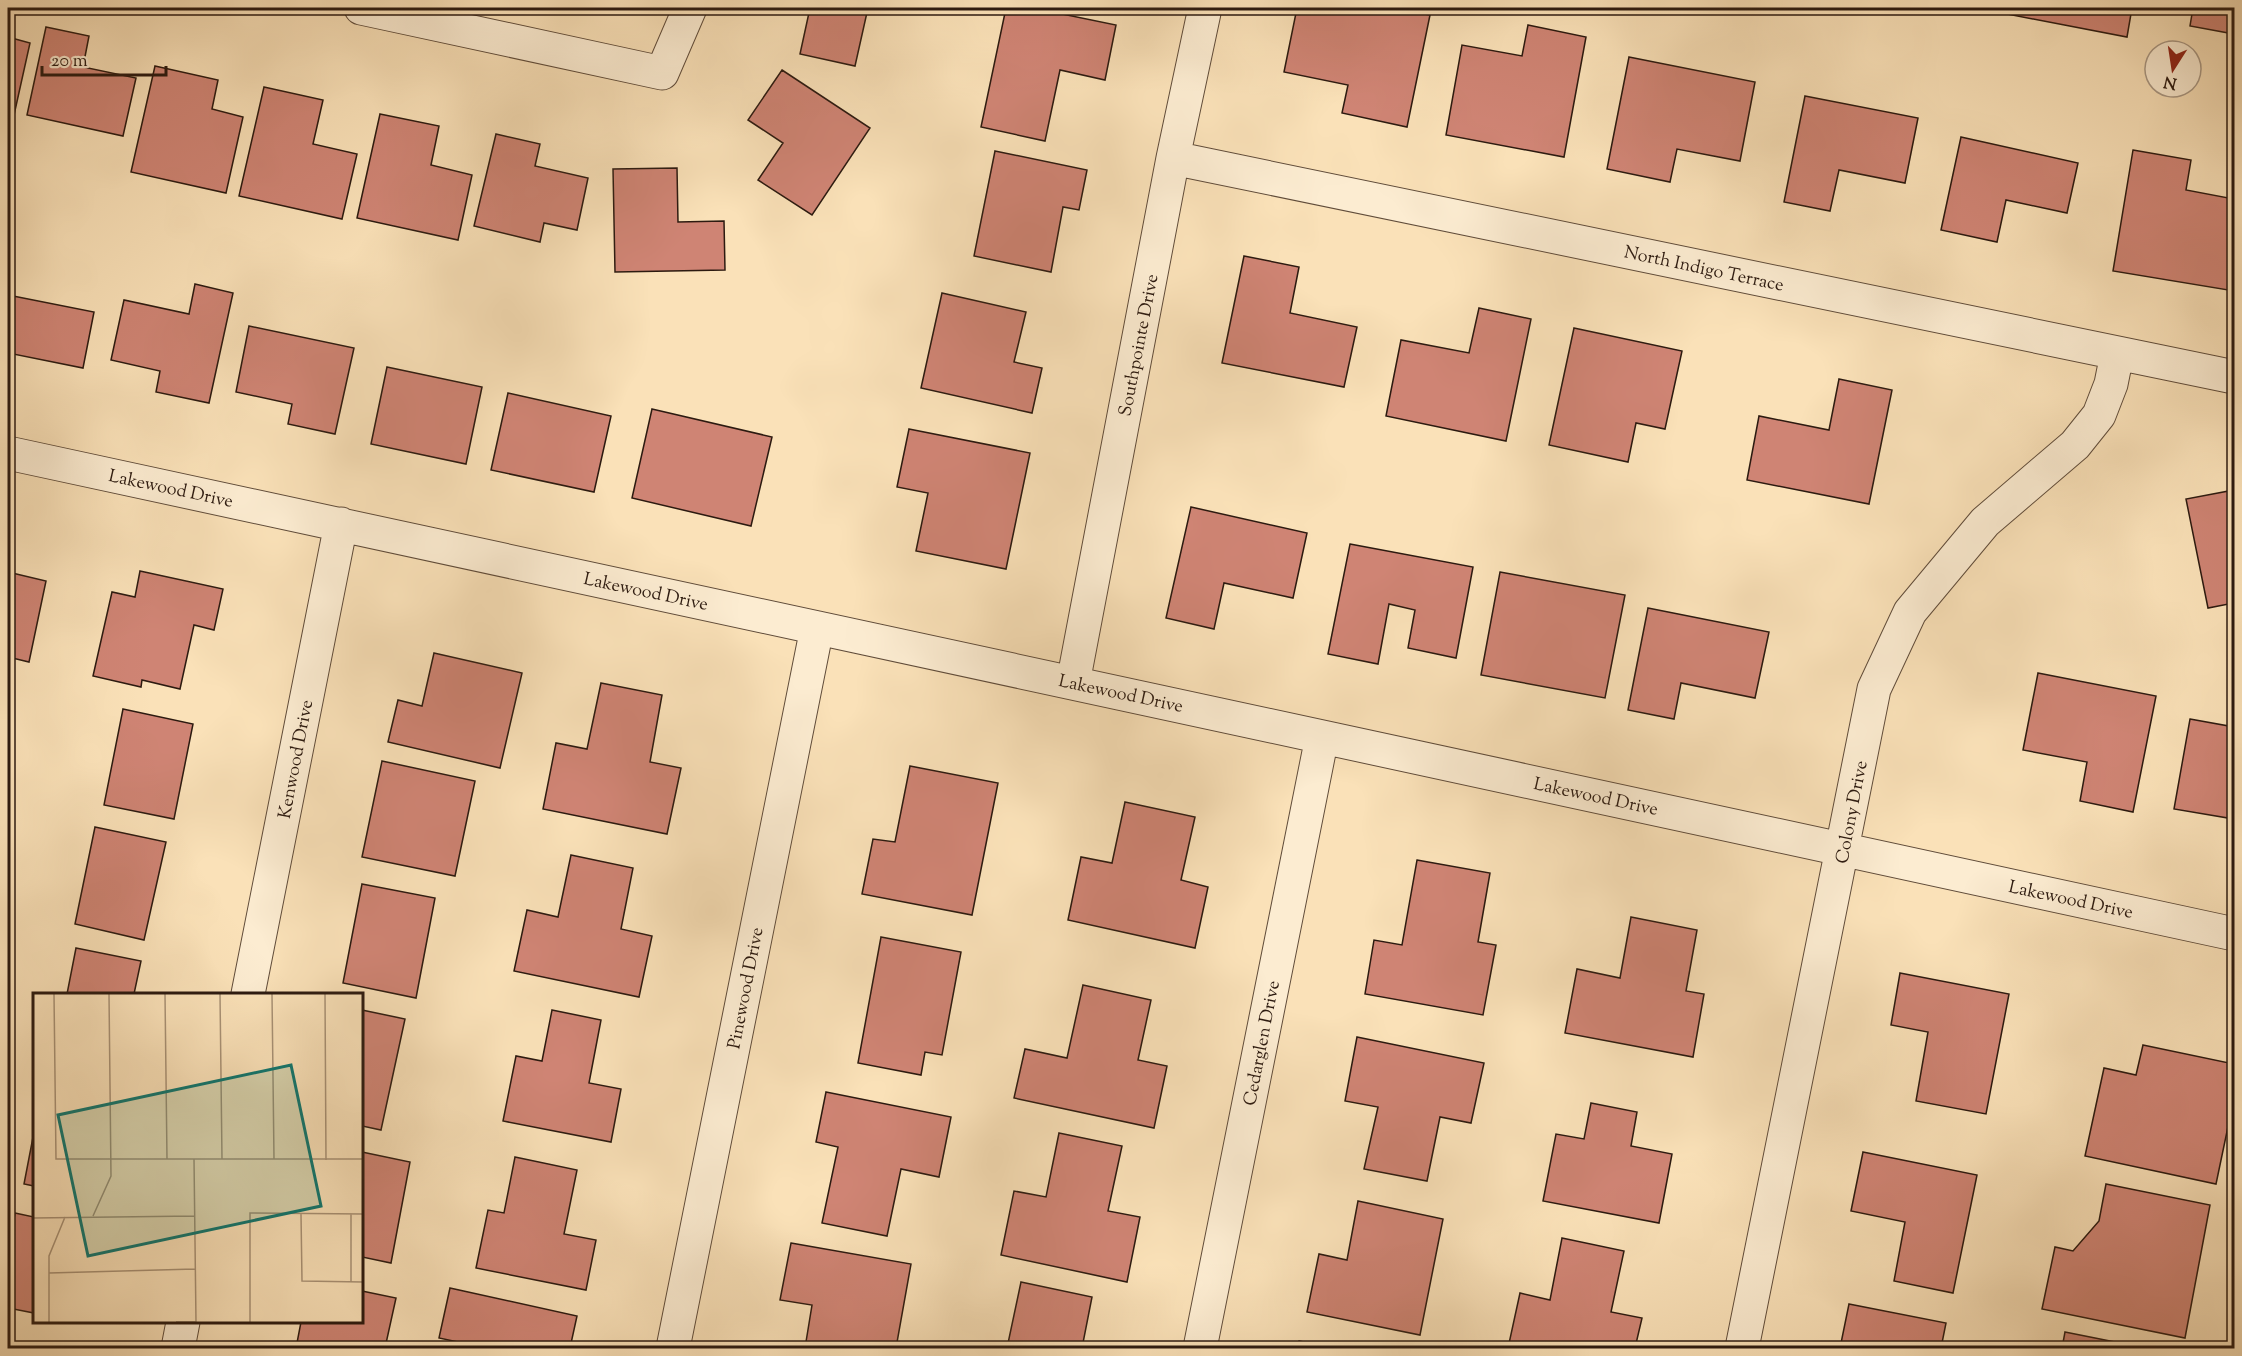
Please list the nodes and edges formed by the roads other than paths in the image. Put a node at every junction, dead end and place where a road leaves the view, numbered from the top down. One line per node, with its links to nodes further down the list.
1 (361, 8): 2 (street)
2 (690, 8)
3 (1205, 8): 4 (street, Southpointe Drive)
4 (1173, 158): 5 (street, North Indigo Terrace); 10 (street, Southpointe Drive)
5 (2117, 354): 6 (street, North Indigo Terrace); 12 (street, Colony Drive)
6 (2235, 377)
7 (8, 453): 8 (street, Lakewood Drive)
8 (341, 524): 9 (street, Lakewood Drive); 14 (street, Kenwood Drive)
9 (817, 628): 10 (street, Lakewood Drive); 17 (street, Pinewood Drive)
10 (1073, 683): 11 (street, Lakewood Drive)
11 (1322, 737): 12 (street, Lakewood Drive); 18 (street, Cedarglen Drive)
12 (1844, 849): 13 (street, Lakewood Drive); 19 (street, Colony Drive)
13 (2235, 934)
14 (248, 993)
15 (183, 1323): 16 (street)
16 (178, 1348)
17 (673, 1348)
18 (1200, 1348)
19 (1742, 1348)

